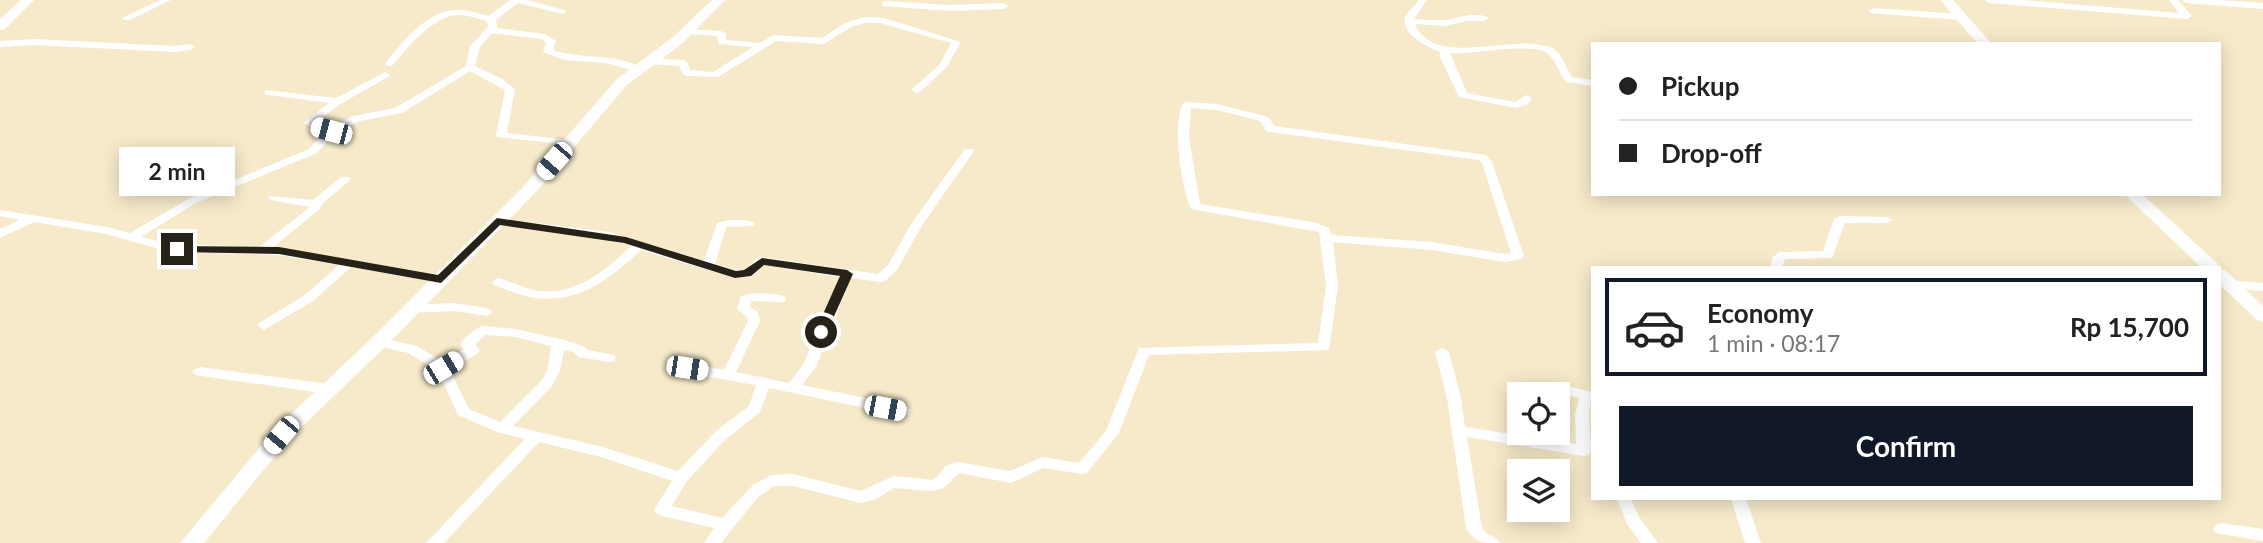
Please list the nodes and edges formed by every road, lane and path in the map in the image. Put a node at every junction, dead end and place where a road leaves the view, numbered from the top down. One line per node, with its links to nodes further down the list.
1 (29, 0): 22 (street)
2 (167, 0): 18 (street)
3 (517, 0): 15 (street); 23 (street)
4 (719, 0): 25 (street)
5 (1423, 0): 21 (street)
6 (1946, 0): 17 (street)
7 (1989, 0): 8 (street)
8 (2173, 0)
9 (2186, 0): 14 (street)
10 (886, 2): 11 (street); 20 (street)
11 (915, 3): 12 (street); 24 (street)
12 (969, 3): 13 (street)
13 (1004, 6)
14 (2263, 6)
15 (563, 11)
16 (1873, 11): 17 (street)
17 (1961, 17): 26 (street)
18 (127, 18)
19 (1484, 18): 21 (street)
20 (873, 19): 24 (street); 28 (street)
21 (1410, 21): 30 (street)
22 (1, 24)
23 (491, 25): 31 (street); 32 (street); 37 (street)
24 (899, 26): 34 (street)
25 (687, 32): 28 (street); 31 (street)
26 (1983, 42)
27 (0, 44): 29 (street)
28 (758, 45): 31 (street)
29 (190, 47)
30 (1445, 49): 33 (street); 36 (street)
31 (643, 65): 39 (street)
32 (470, 67): 38 (street); 39 (street)
33 (1591, 83)
34 (916, 90)
35 (269, 92): 37 (street)
36 (1527, 97)
37 (338, 101): 38 (street)
38 (331, 131): 51 (street)
39 (569, 144): 48 (street)
40 (969, 151): 59 (street)
41 (345, 178): 44 (street)
42 (2134, 196): 57 (street)
43 (274, 198): 44 (street)
44 (316, 204): 54 (street)
45 (0, 213): 46 (street)
46 (31, 218): 50 (street); 51 (street)
47 (1887, 220): 56 (street)
48 (497, 221): 53 (street); 60 (street)
49 (749, 224): 58 (street)
50 (0, 234)
51 (130, 237): 54 (street)
52 (1326, 238): 52 (street); 90 (street)
53 (640, 244): 58 (street); 62 (street)
54 (263, 249): 55 (street)
55 (349, 263): 60 (street); 68 (street)
56 (1776, 266)
57 (2210, 266)
58 (708, 267): 59 (street)
59 (847, 274): 78 (street)
60 (441, 279): 65 (street)
61 (2224, 279): 63 (street); 67 (street)
62 (498, 282)
63 (2263, 287)
64 (780, 299): 76 (street)
65 (411, 309): 66 (street); 69 (street)
66 (487, 312)
67 (2263, 316)
68 (264, 326)
69 (379, 342): 73 (street); 79 (street)
70 (559, 343): 72 (street); 73 (street); 83 (street)
71 (1442, 352): 84 (street)
72 (609, 358)
73 (443, 368): 83 (street)
74 (687, 368): 76 (street)
75 (200, 372): 79 (street)
76 (728, 375): 77 (street)
77 (764, 382): 78 (street); 87 (street)
78 (792, 387): 82 (street)
79 (329, 389): 93 (street)
80 (1570, 392): 81 (street)
81 (1590, 396): 86 (street)
82 (904, 411)
83 (502, 428): 85 (street)
84 (1459, 431): 86 (street); 96 (street)
85 (535, 437): 87 (street); 94 (street)
86 (1588, 453)
87 (681, 478): 90 (street)
88 (1624, 500): 97 (street)
89 (1739, 500): 98 (street)
90 (724, 525): 95 (street)
91 (2221, 529): 92 (street)
92 (2263, 535)
93 (191, 543)
94 (434, 543)
95 (712, 543)
96 (1492, 543)
97 (1650, 543)
98 (1753, 543)

